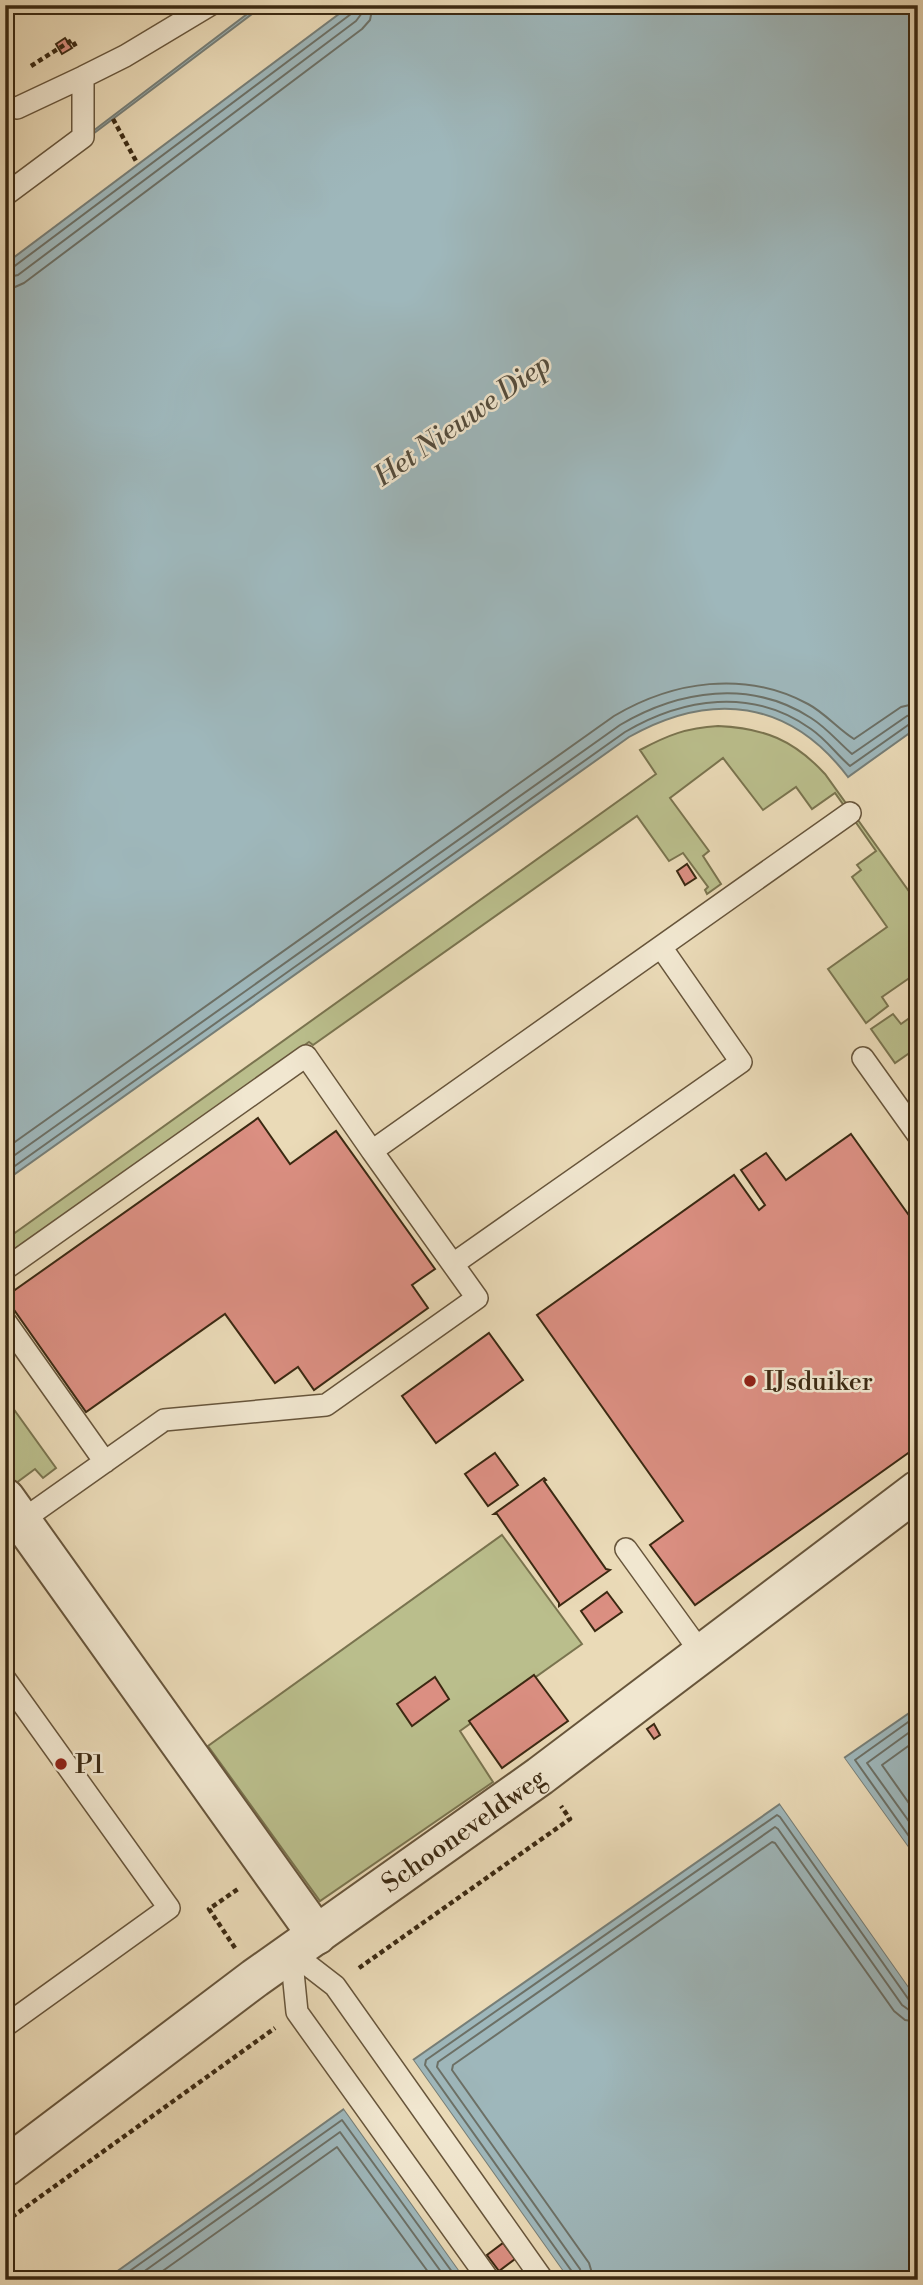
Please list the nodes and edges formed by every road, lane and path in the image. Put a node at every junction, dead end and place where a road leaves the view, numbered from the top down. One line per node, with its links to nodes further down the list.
1 (210, 5): 4 (lane)
2 (63, 46): 3 (path)
3 (22, 70)
4 (83, 77): 5 (lane); 6 (lane)
5 (15, 105)
6 (5, 195)
7 (850, 813): 8 (lane)
8 (660, 947): 11 (lane); 12 (lane)
9 (863, 1058): 10 (lane)
10 (918, 1135)
11 (372, 1151): 12 (lane); 13 (lane)
12 (453, 1264): 15 (lane)
13 (5, 1269)
14 (5, 1321): 15 (lane)
15 (105, 1462): 17 (lane)
16 (918, 1490): 19 (street, Schooneveldweg)
17 (13, 1509): 21 (street)
18 (626, 1549): 19 (lane)
19 (702, 1654): 22 (street, Schooneveldweg)
20 (5, 1679): 24 (lane)
21 (269, 1867): 22 (street); 23 (path)
22 (304, 1944): 23 (street, Schooneveldweg); 26 (lane); 27 (lane)
23 (255, 1978): 25 (street, Schooneveldweg)
24 (5, 2026)
25 (5, 2167)
26 (489, 2280)
27 (543, 2280)

